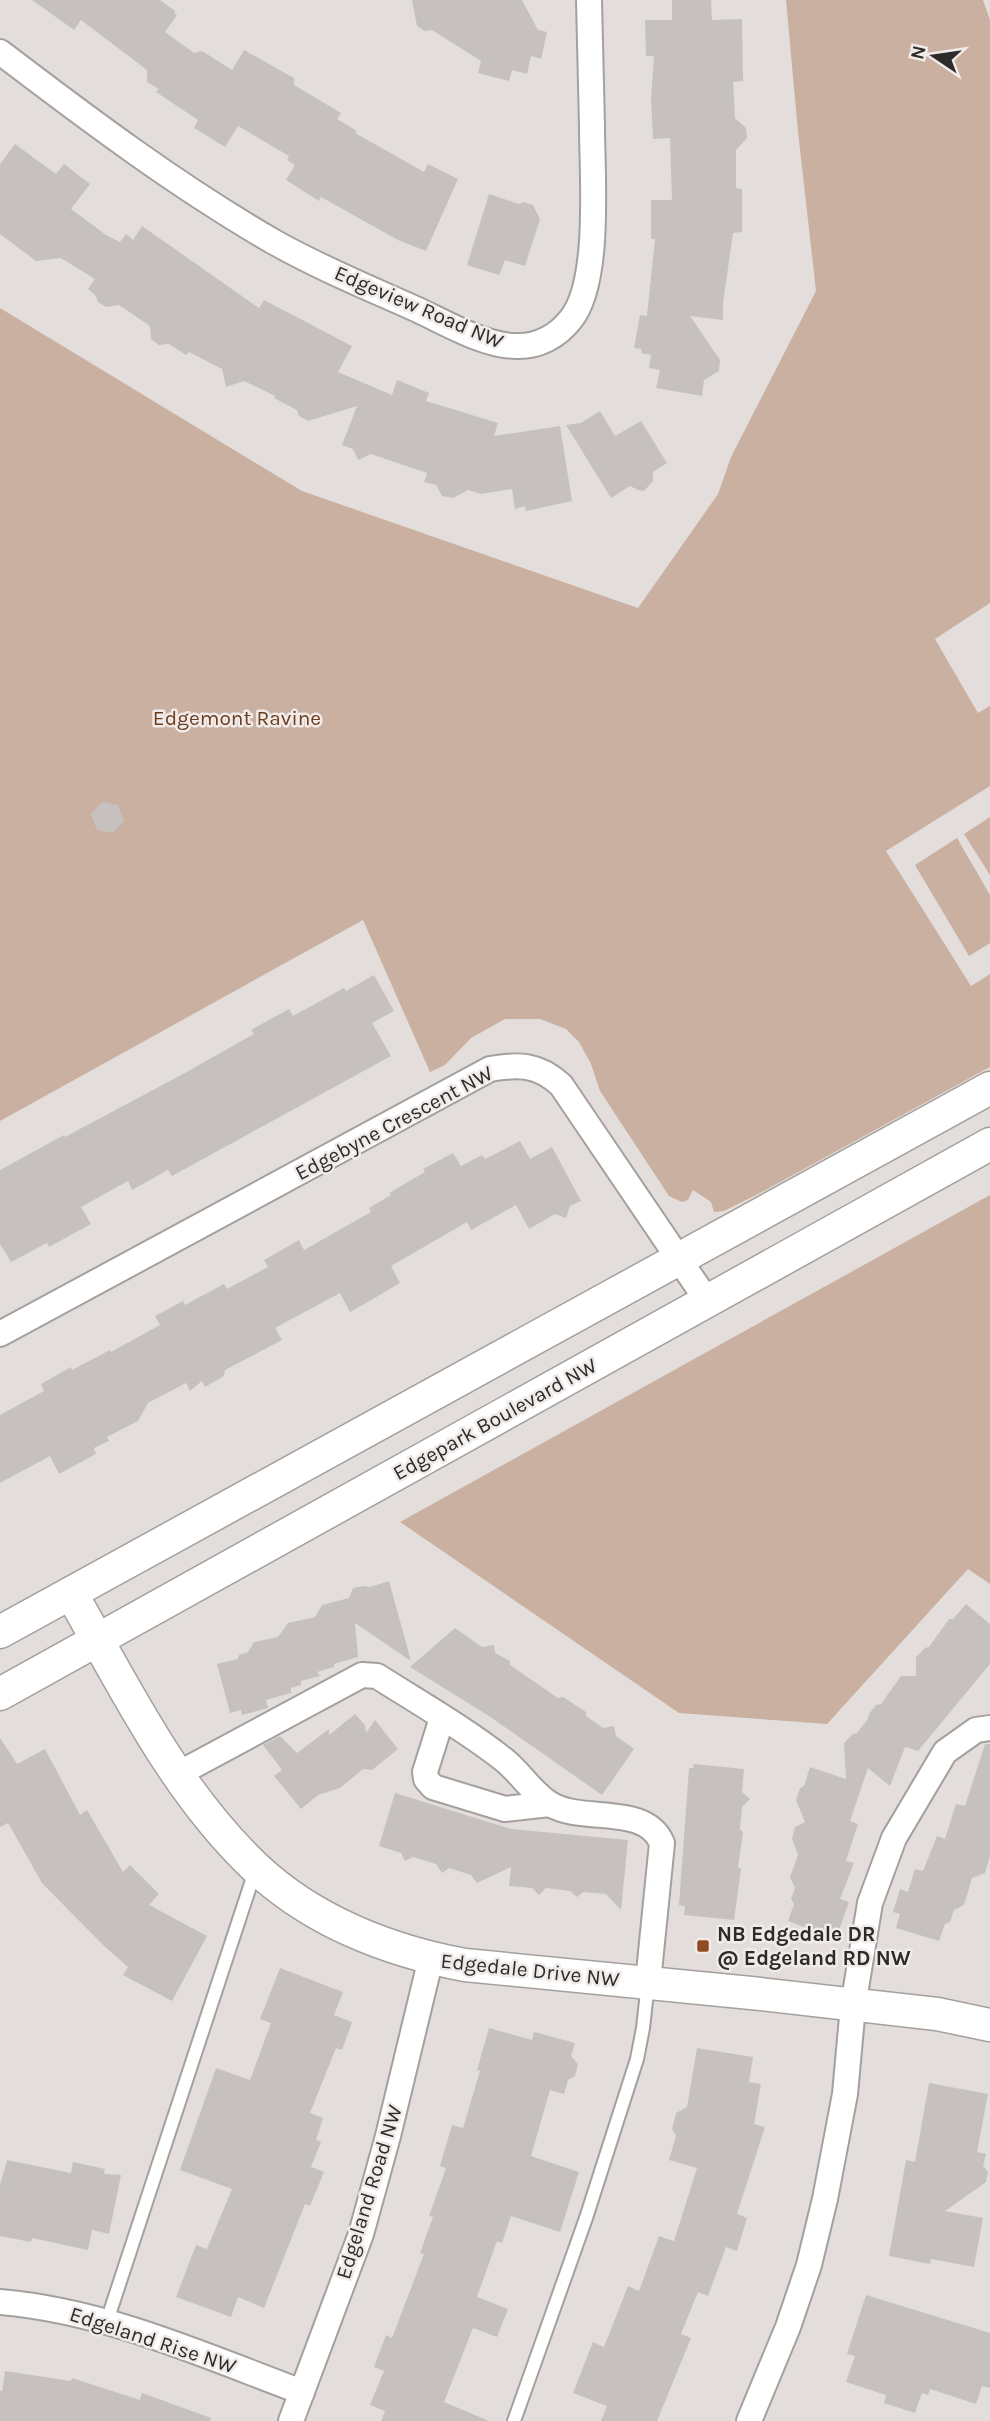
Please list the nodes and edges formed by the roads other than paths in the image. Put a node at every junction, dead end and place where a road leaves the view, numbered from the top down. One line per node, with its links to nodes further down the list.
1 (589, 0): 2 (street, Edgeview Road NW)
2 (0, 52)
3 (990, 1088): 5 (street)
4 (990, 1144): 6 (street, Edgepark Boulevard NW)
5 (679, 1259): 6 (street, Edgebyne Crescent NW); 7 (street, Edgebyne Crescent NW); 8 (street)
6 (708, 1301): 10 (street, Edgepark Boulevard NW)
7 (0, 1334)
8 (71, 1593): 9 (street); 10 (street, Edgedale Drive NW)
9 (0, 1632)
10 (97, 1640): 11 (street, Edgepark Boulevard NW); 14 (street, Edgedale Drive NW)
11 (0, 1694)
12 (442, 1718): 14 (street); 15 (street); 15 (street)
13 (990, 1728): 19 (street)
14 (178, 1774): 16 (street, Edgedale Drive NW)
15 (550, 1804): 18 (street)
16 (256, 1868): 17 (street, Edgedale Drive NW); 22 (lane)
17 (431, 1958): 18 (street, Edgedale Drive NW); 23 (street, Edgeland Road NW)
18 (648, 1982): 19 (street, Edgedale Drive NW); 26 (lane)
19 (853, 2006): 20 (street, Edgedale Drive NW); 24 (street)
20 (990, 2025)
21 (0, 2302): 22 (street, Edgeland Rise NW)
22 (107, 2321): 23 (street, Edgeland Rise NW)
23 (302, 2392): 25 (street, Edgeland Road NW)
24 (752, 2420)
25 (291, 2421)
26 (514, 2421)

